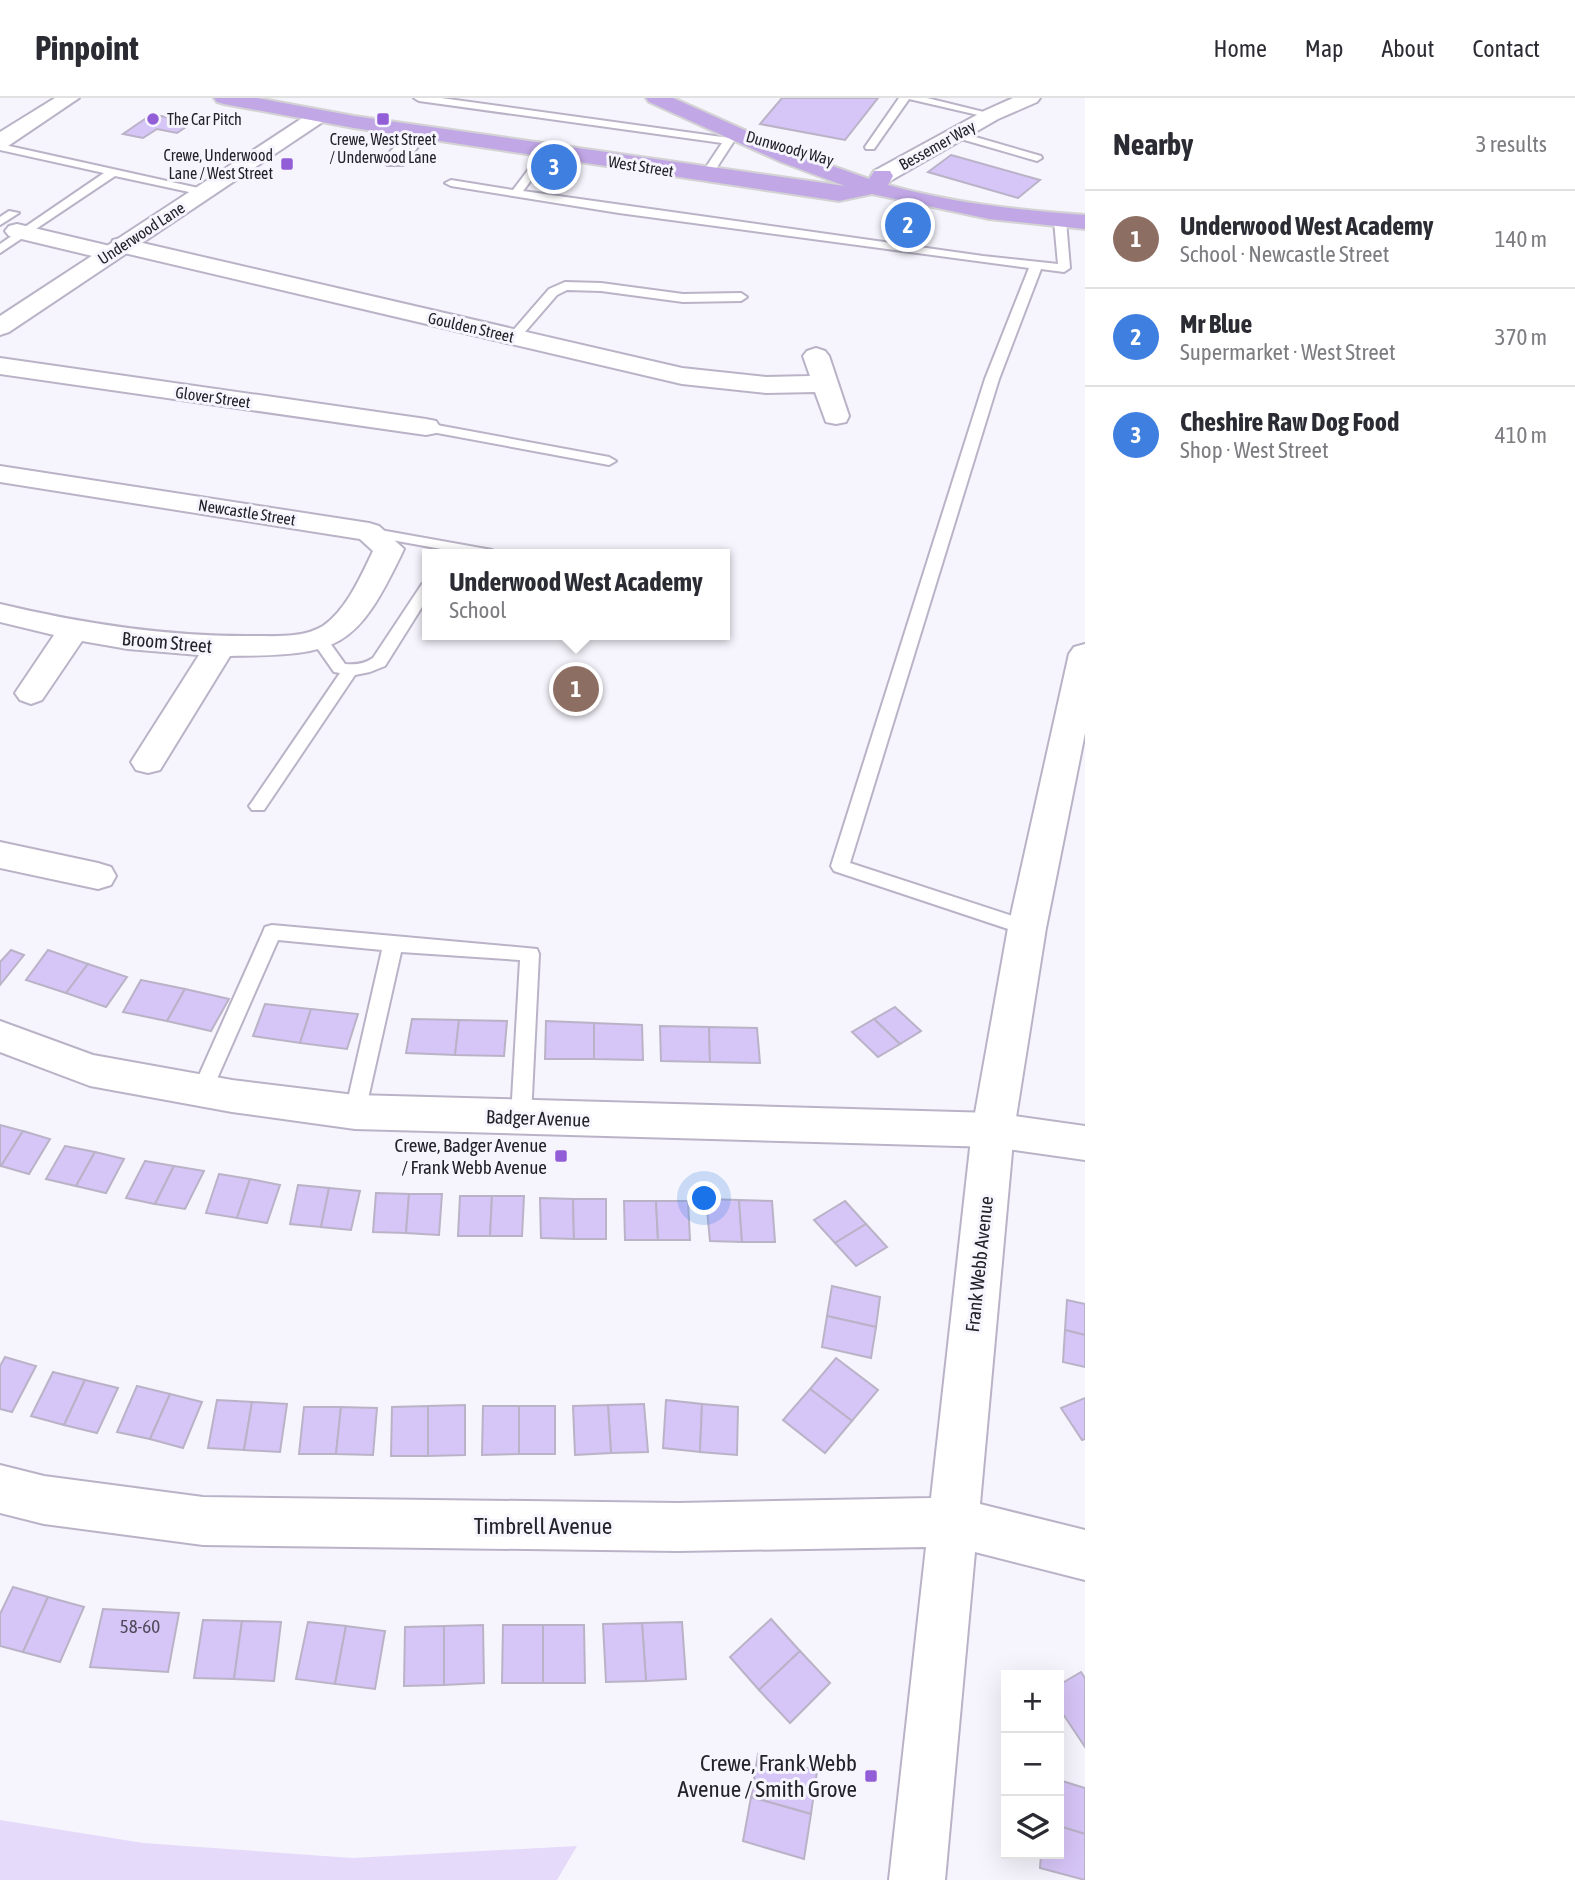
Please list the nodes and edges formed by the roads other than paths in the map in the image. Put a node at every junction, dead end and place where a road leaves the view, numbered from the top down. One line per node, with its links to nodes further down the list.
1 (69, 98): 14 (street)
2 (224, 98): 11 (main road, West Street)
3 (419, 98): 22 (lane)
4 (477, 98): 9 (lane)
5 (656, 98): 20 (main road, Dunwoody Way)
6 (904, 98): 15 (lane)
7 (913, 98): 10 (lane)
8 (1030, 98): 10 (street, Bessemer Way)
9 (523, 107)
10 (991, 115): 13 (street, Bessemer Way)
11 (317, 117): 12 (main road, West Street); 26 (street, Underwood Lane)
12 (420, 132): 17 (main road, West Street); 19 (street)
13 (958, 135): 18 (lane); 23 (street, Bessemer Way)
14 (0, 141)
15 (870, 146)
16 (0, 148): 21 (lane)
17 (548, 151): 22 (main road, West Street); 27 (lane)
18 (1037, 158)
19 (395, 160)
20 (839, 169): 23 (main road, West Street); 25 (main road, West Street)
21 (112, 173): 26 (lane); 30 (lane)
22 (706, 176): 25 (main road, West Street)
23 (878, 181): 25 (main road, West Street); 28 (main road, West Street)
24 (450, 183): 27 (lane)
25 (769, 184)
26 (203, 192): 32 (street, Underwood Lane)
27 (516, 193): 33 (lane)
28 (1049, 219): 29 (main road, West Street); 33 (lane)
29 (1085, 222)
30 (10, 227): 31 (lane); 32 (street, Goulden Street)
31 (0, 249)
32 (115, 249): 35 (street, Underwood Lane); 36 (street, Goulden Street)
33 (1035, 267): 59 (lane)
34 (741, 297): 36 (lane)
35 (0, 327)
36 (514, 337): 39 (street, Goulden Street)
37 (816, 356): 39 (street)
38 (0, 366): 41 (street, Glover Street)
39 (825, 384): 40 (street)
40 (836, 416)
41 (426, 427): 42 (lane)
42 (609, 461)
43 (0, 474): 44 (street, Newcastle Street)
44 (369, 531): 45 (lane); 49 (street)
45 (439, 549)
46 (422, 595): 52 (lane)
47 (0, 614): 48 (street, Broom Street)
48 (72, 632): 50 (street, Broom Street); 53 (street)
49 (327, 636): 50 (street, Broom Street); 52 (lane)
50 (220, 647): 54 (street)
51 (1085, 654): 55 (street, Frank Webb Avenue)
52 (350, 670): 56 (lane)
53 (31, 692)
54 (148, 762)
55 (1071, 802): 59 (street, Frank Webb Avenue)
56 (258, 806)
57 (0, 855): 58 (street)
58 (98, 876)
59 (1027, 928): 65 (street, Frank Webb Avenue)
60 (393, 944): 62 (lane); 63 (lane); 64 (lane)
61 (0, 1036): 62 (street, Badger Avenue)
62 (202, 1091): 63 (street, Badger Avenue)
63 (355, 1112): 64 (street, Badger Avenue)
64 (521, 1117): 65 (street, Badger Avenue)
65 (993, 1130): 66 (street, Badger Avenue); 68 (street, Frank Webb Avenue)
66 (1085, 1143)
67 (0, 1489): 68 (street, Timbrell Avenue)
68 (953, 1522): 69 (street, Timbrell Avenue); 70 (street, Frank Webb Avenue)
69 (1085, 1555)
70 (917, 1880)

